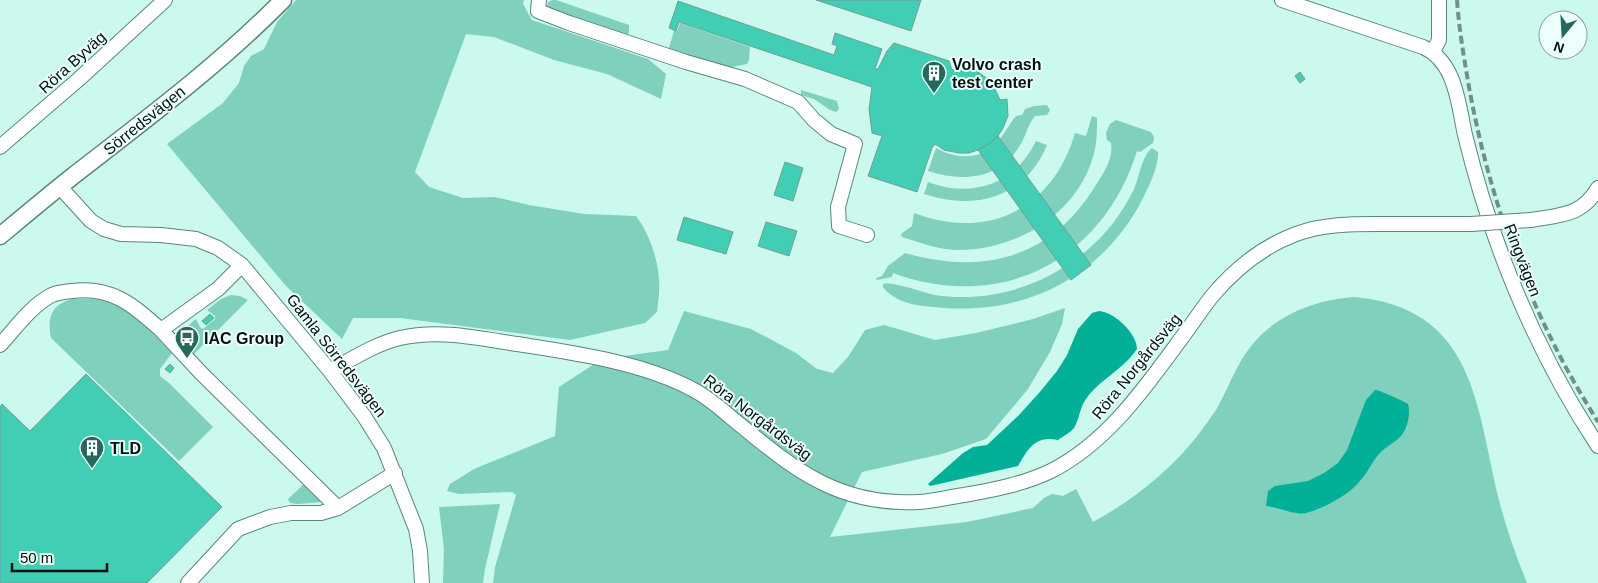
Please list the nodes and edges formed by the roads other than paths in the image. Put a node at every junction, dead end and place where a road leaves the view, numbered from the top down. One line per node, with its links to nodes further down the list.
1 (165, 0): 7 (street, Röra Byväg)
2 (283, 0): 8 (street, Sörredsvägen)
3 (539, 0): 10 (street)
4 (1282, 0): 6 (street)
5 (1439, 0): 6 (street)
6 (1433, 52): 16 (street, Ringvägen)
7 (0, 147)
8 (60, 187): 11 (street, Sörredsvägen); 12 (street, Gamla Sörredsvägen)
9 (1598, 188): 15 (street, Röra Norgårdsväg, bridge)
10 (867, 235)
11 (0, 236)
12 (242, 265): 13 (street); 15 (street, Gamla Sörredsvägen)
13 (161, 330): 14 (street); 18 (street)
14 (0, 345)
15 (330, 371): 17 (street, Gamla Sörredsvägen)
16 (1598, 446)
17 (395, 473): 18 (street); 20 (street, Gamla Sörredsvägen)
18 (338, 508): 19 (street)
19 (188, 583)
20 (422, 583)

